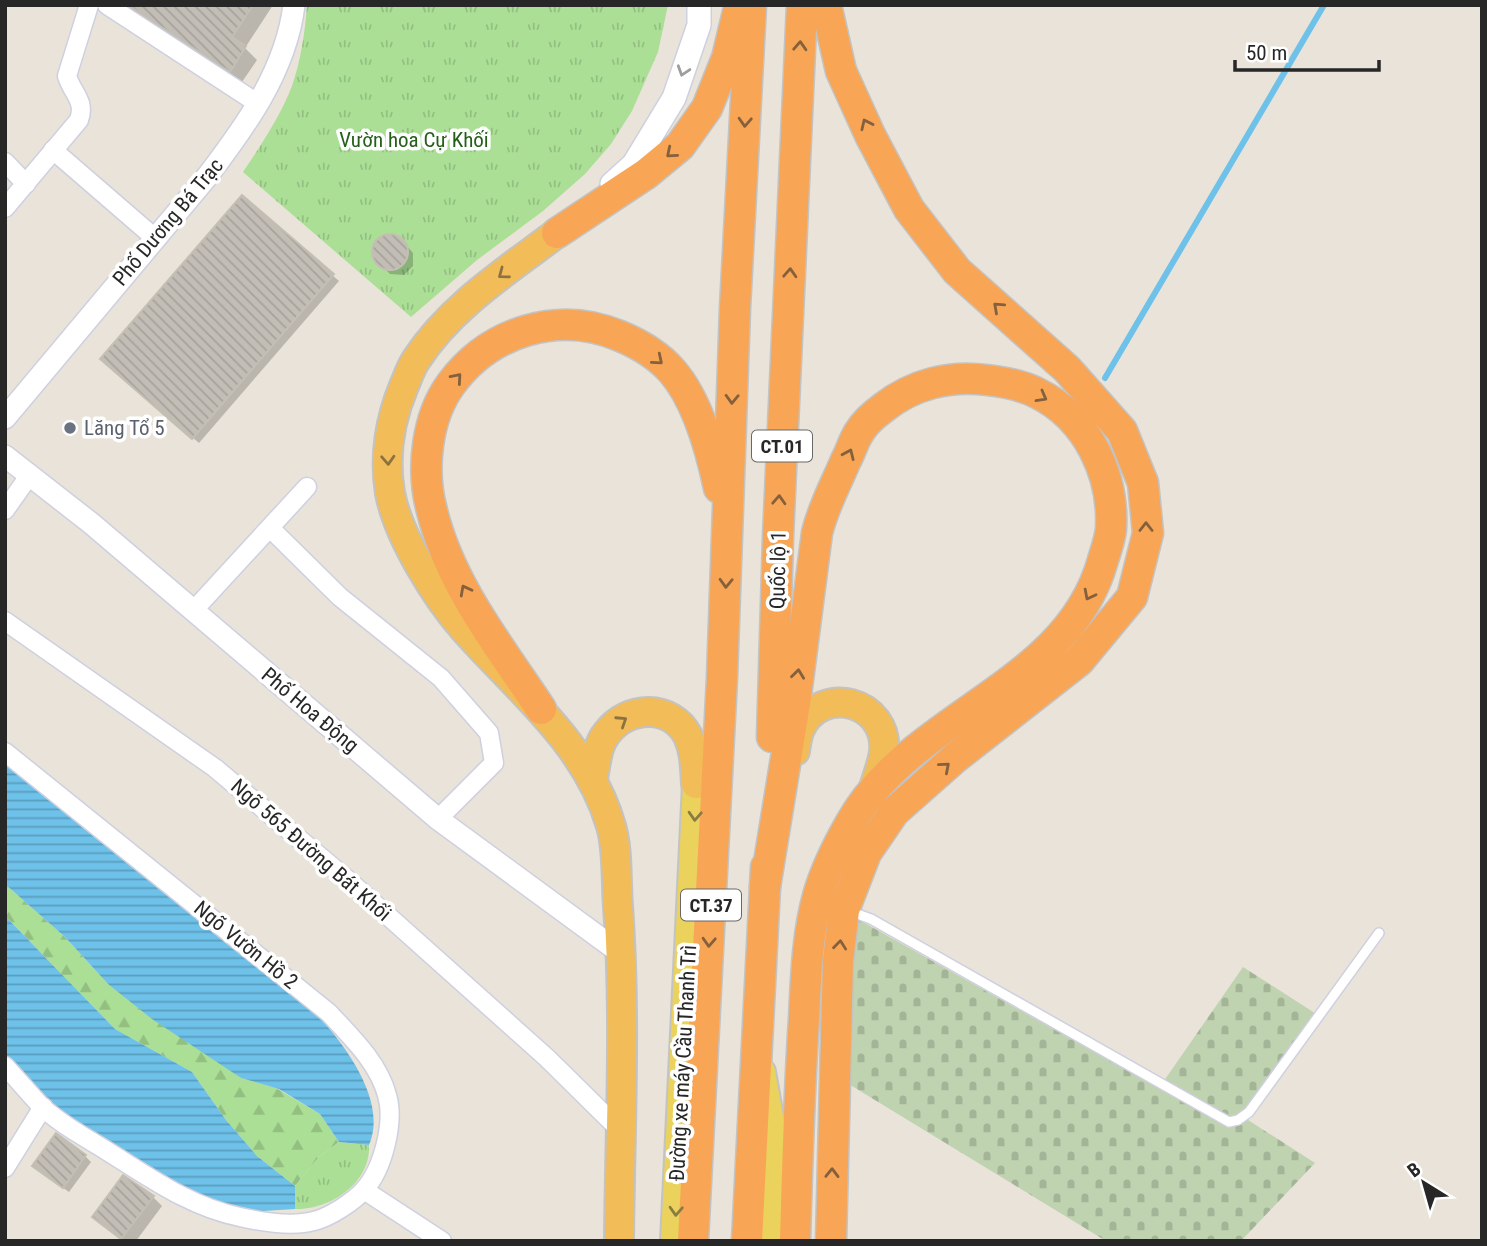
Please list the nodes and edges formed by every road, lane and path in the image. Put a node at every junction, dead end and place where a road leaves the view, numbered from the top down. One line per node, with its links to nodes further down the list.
1 (89, 5): 10 (street)
2 (107, 5): 9 (street)
3 (294, 5): 9 (street, Phố Dương Bá Trạc)
4 (699, 5): 14 (main road, one-way to 14)
5 (740, 5): 14 (highway, one-way to 14)
6 (751, 5): 22 (highway, CT.01, one-way to 22)
7 (802, 5): 32 (highway, Quốc lộ 1 / CT.01, one-way to 7)
8 (826, 5): 33 (highway, one-way to 8)
9 (257, 103): 15 (street, Phố Dương Bá Trạc)
10 (53, 150): 12 (street); 15 (street)
11 (5, 162): 12 (street)
12 (26, 184): 13 (street)
13 (5, 208)
14 (557, 233): 26 (highway, one-way to 26)
15 (156, 239): 16 (street, Phố Dương Bá Trạc)
16 (5, 418)
17 (5, 456): 18 (street, Phố Hoa Động)
18 (29, 476): 20 (street); 23 (street, Phố Hoa Động)
19 (307, 487): 21 (street)
20 (5, 510)
21 (270, 528): 23 (street); 31 (street)
22 (728, 529): 25 (highway, CT.01, one-way to 25); 26 (highway, one-way to 22)
23 (193, 611): 31 (street, Phố Hoa Động)
24 (5, 621): 38 (street, Ngõ 565 Đường Bát Khối)
25 (722, 678): 29 (main road, Đường xe máy Cầu Thanh Trì); 41 (highway, CT.37, one-way to 41)
26 (541, 709): 28 (highway)
27 (5, 752): 44 (street, Ngõ Vườn Hồ 2)
28 (593, 779): 29 (highway, one-way to 29); 35 (highway)
29 (696, 784): 41 (main road, Đường xe máy Cầu Thanh Trì, one-way to 41)
30 (872, 794): 32 (highway); 32 (highway, one-way to 30); 53 (highway)
31 (438, 819): 35 (street, Phố Hoa Động)
32 (765, 887): 42 (highway, Quốc lộ 1 / CT.01)
33 (844, 910): 34 (lane); 54 (highway, one-way to 33)
34 (1379, 933)
35 (622, 954): 37 (highway)
36 (5, 1066): 39 (street, Ngõ Vườn Hồ 2)
37 (623, 1086): 38 (street); 40 (highway)
38 (595, 1105): 40 (street, Ngõ 565 Đường Bát Khối)
39 (43, 1107): 43 (street); 45 (street, Ngõ Vườn Hồ 2)
40 (620, 1130): 48 (highway)
41 (689, 1132): 49 (main road, Đường xe máy Cầu Thanh Trì, one-way to 49); 50 (highway, CT.37)
42 (763, 1134): 51 (highway, Quốc lộ 1); 52 (main road)
43 (5, 1168)
44 (364, 1190): 45 (street, Ngõ Vườn Hồ 2); 47 (street)
45 (311, 1222): 46 (street)
46 (308, 1241)
47 (442, 1241)
48 (619, 1241)
49 (674, 1241)
50 (694, 1241)
51 (747, 1241)
52 (768, 1241)
53 (795, 1241)
54 (831, 1241)

